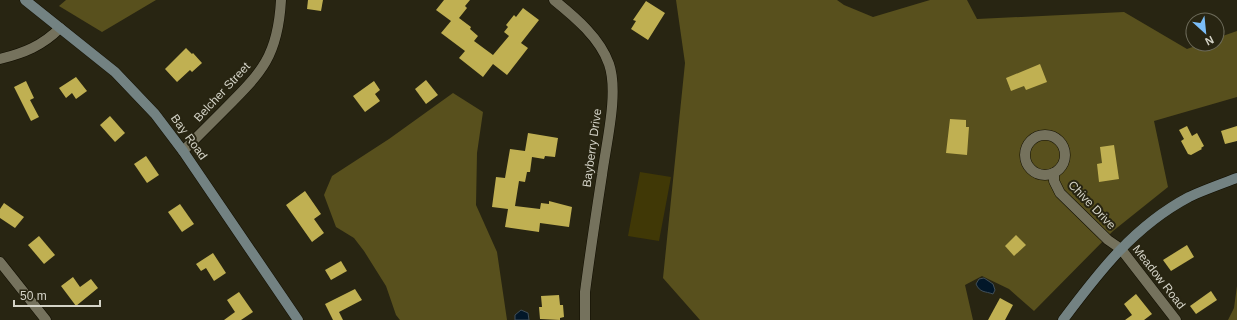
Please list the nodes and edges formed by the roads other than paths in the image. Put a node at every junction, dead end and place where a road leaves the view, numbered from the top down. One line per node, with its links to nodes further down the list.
1 (25, 0): 4 (main road, Bay Road)
2 (281, 0): 6 (street, Belcher Street)
3 (554, 0): 13 (street, Bayberry Drive)
4 (60, 28): 5 (street); 6 (main road, Bay Road)
5 (0, 59)
6 (183, 151): 12 (main road, Bay Road)
7 (1054, 173): 7 (street, Chive Drive); 9 (street, Chive Drive)
8 (1237, 178): 9 (main road)
9 (1121, 249): 14 (main road); 15 (street, Meadow Road)
10 (0, 262): 11 (street)
11 (46, 320)
12 (298, 320)
13 (585, 320)
14 (1063, 320)
15 (1176, 320)

